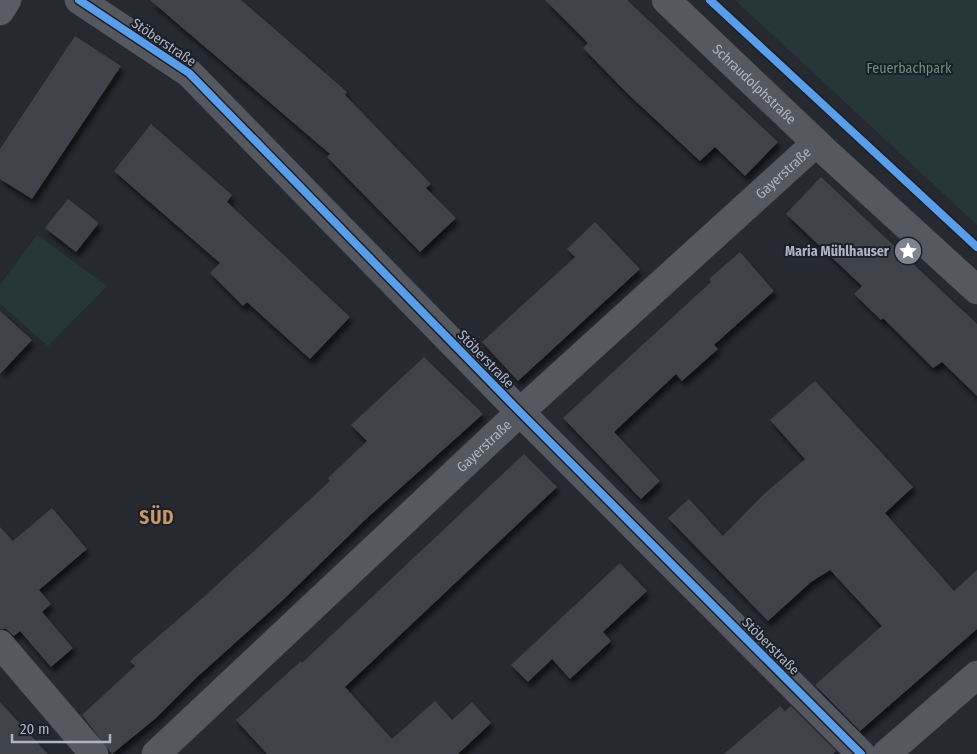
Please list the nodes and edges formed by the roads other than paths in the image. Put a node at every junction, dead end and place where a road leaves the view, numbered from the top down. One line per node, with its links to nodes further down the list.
1 (8, 0): 4 (street)
2 (78, 0): 7 (street, Stöberstraße)
3 (666, 0): 5 (street, Schraudolphstraße)
4 (0, 11)
5 (816, 143): 6 (street, Schraudolphstraße); 7 (street, Gayerstraße)
6 (977, 290)
7 (520, 412): 11 (street, Gayerstraße); 12 (street, Stöberstraße)
8 (0, 644): 10 (street)
9 (977, 675): 13 (street)
10 (94, 754)
11 (156, 754)
12 (861, 754)
13 (886, 754)

